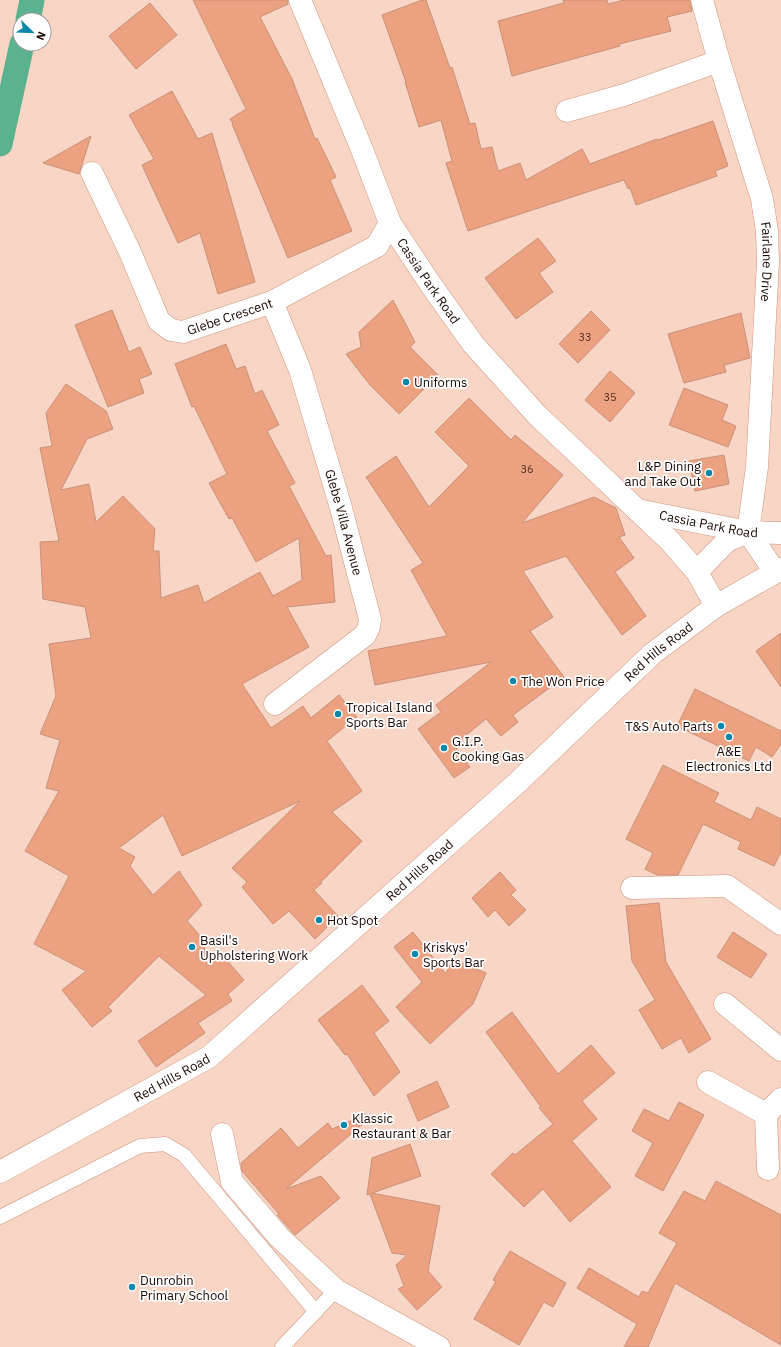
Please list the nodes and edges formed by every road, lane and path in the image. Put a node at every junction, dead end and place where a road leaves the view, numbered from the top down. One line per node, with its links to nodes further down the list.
1 (300, 0): 6 (street, Cassia Park Road)
2 (702, 0): 3 (street, Fairlane Drive)
3 (719, 61): 4 (street); 9 (street, Fairlane Drive)
4 (567, 110)
5 (92, 174): 7 (street, Glebe Crescent)
6 (390, 223): 7 (street, Glebe Crescent); 8 (street, Cassia Park Road)
7 (272, 302): 14 (street, Glebe Villa Avenue)
8 (637, 510): 9 (street, Cassia Park Road); 12 (street, Cassia Park Road)
9 (748, 532): 10 (street, Cassia Park Road); 11 (street); 12 (street)
10 (781, 533)
11 (778, 571): 13 (street, Red Hills Road)
12 (697, 572): 13 (street, Cassia Park Road)
13 (716, 606): 23 (street, Red Hills Road)
14 (275, 704)
15 (632, 888): 16 (street)
16 (781, 924)
17 (724, 1004): 18 (street)
18 (781, 1050)
19 (708, 1082): 20 (street)
20 (774, 1106): 22 (street)
21 (222, 1134): 25 (street)
22 (768, 1169)
23 (0, 1172)
24 (0, 1217): 26 (lane)
25 (336, 1290): 26 (lane); 28 (street)
26 (316, 1312): 27 (lane)
27 (282, 1347)
28 (439, 1347)

